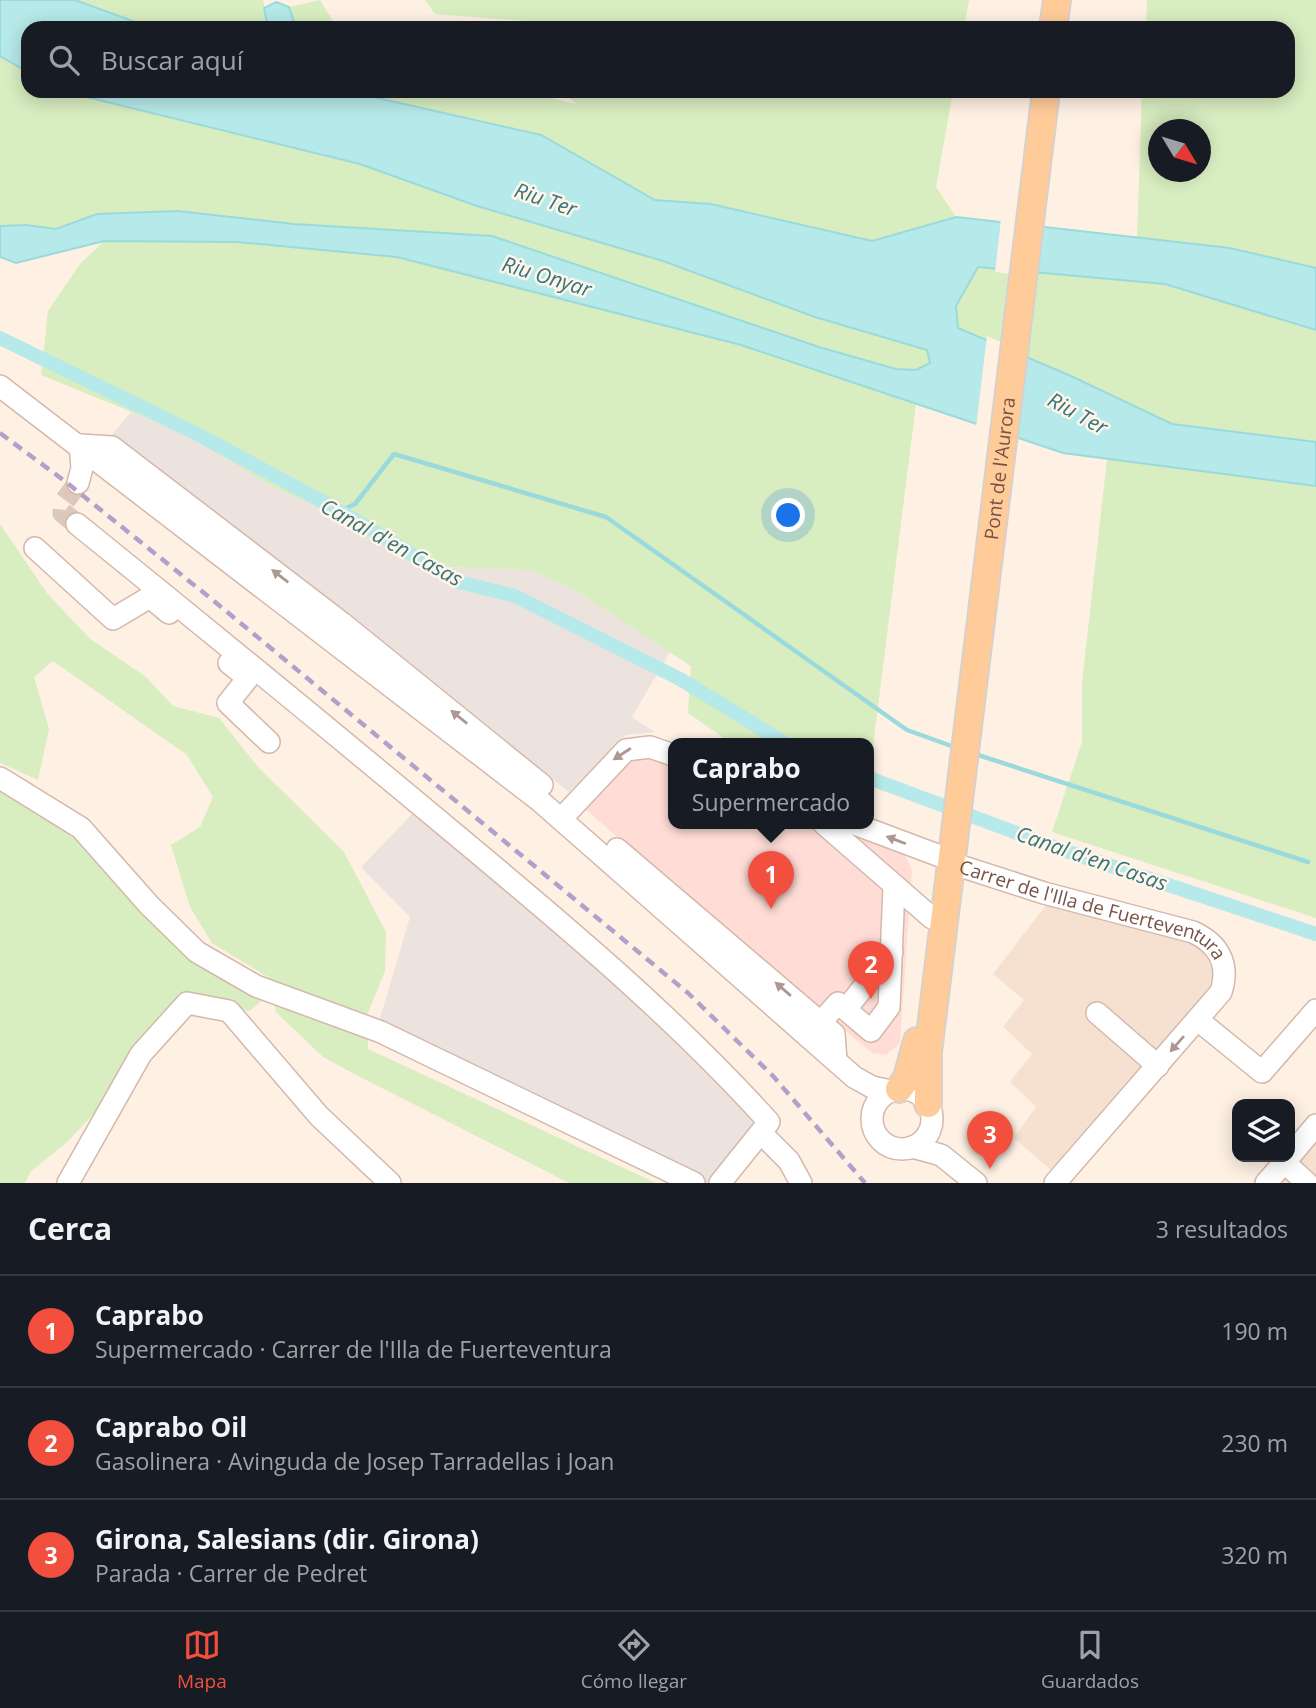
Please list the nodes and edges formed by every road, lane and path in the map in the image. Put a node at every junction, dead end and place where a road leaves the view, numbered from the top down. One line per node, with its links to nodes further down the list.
1 (1045, 0): 3 (main road)
2 (1057, 0): 4 (main road)
3 (1043, 21)
4 (1054, 21)
5 (1033, 98): 19 (main road, Pont de l'Aurora)
6 (1045, 98): 19 (main road, Pont de l'Aurora)
7 (0, 386): 8 (street)
8 (80, 445): 9 (street); 16 (street)
9 (78, 483)
10 (77, 524): 12 (street)
11 (35, 548): 12 (street)
12 (252, 673): 13 (street); 36 (street)
13 (269, 742)
14 (668, 753): 16 (street, one-way to 16)
15 (0, 778): 44 (street)
16 (565, 813): 27 (street, one-way to 16); 29 (street)
17 (829, 829): 20 (street)
18 (872, 829): 19 (street, Carrer de l'Illa de Fuerteventura, one-way to 18)
19 (947, 851): 21 (main road); 26 (street, Carrer de l'Illa de Fuerteventura); 28 (main road)
20 (894, 887): 21 (street); 22 (street)
21 (932, 918): 28 (main road)
22 (892, 952): 23 (street); 23 (street)
23 (846, 1009): 27 (street)
24 (1316, 1010): 26 (street)
25 (1097, 1013): 30 (street)
26 (1198, 1020): 30 (street, one-way to 30)
27 (821, 1022): 29 (street)
28 (921, 1058): 32 (main road); 34 (main road)
29 (836, 1061): 31 (street)
30 (1158, 1066): 48 (street)
31 (854, 1077): 32 (street); 33 (street)
32 (895, 1090): 33 (street); 34 (street)
33 (873, 1113): 37 (street)
34 (930, 1113): 37 (street); 41 (street)
35 (1316, 1125): 38 (street)
36 (761, 1133): 45 (street); 46 (street)
37 (912, 1147): 41 (street)
38 (1295, 1150)
39 (1284, 1162): 49 (street)
40 (1291, 1162): 50 (street)
41 (959, 1167): 47 (street)
42 (68, 1183): 43 (street)
43 (390, 1183)
44 (694, 1183)
45 (720, 1183)
46 (801, 1183)
47 (976, 1183)
48 (1055, 1183)
49 (1266, 1183)
50 (1307, 1183)

